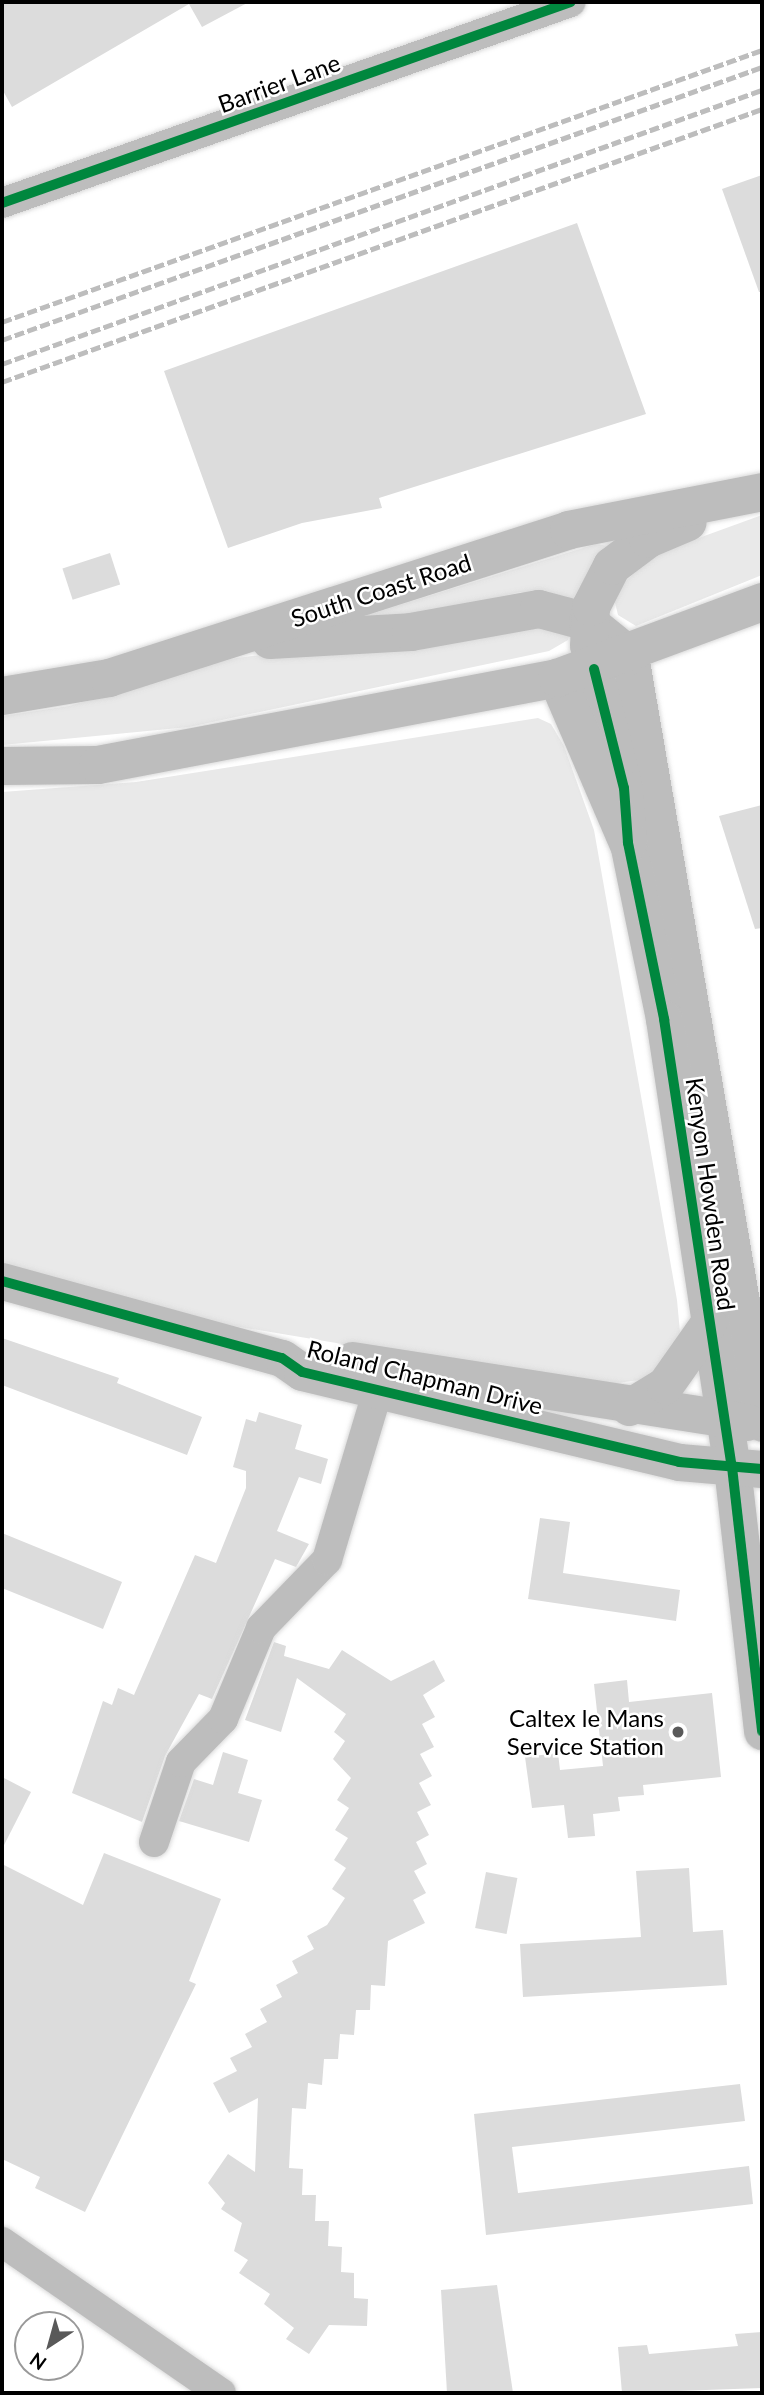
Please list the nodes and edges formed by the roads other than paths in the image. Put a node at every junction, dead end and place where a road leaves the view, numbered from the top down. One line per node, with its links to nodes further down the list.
1 (571, 2): 2 (street, Barrier Lane)
2 (2, 203)
3 (755, 493): 5 (highway); 6 (highway, South Coast Road)
4 (762, 603): 7 (highway)
5 (588, 622): 6 (highway); 7 (highway); 8 (highway)
6 (226, 642): 10 (highway, South Coast Road)
7 (630, 656): 8 (highway); 19 (street, Kenyon Howden Road)
8 (594, 669): 9 (highway); 12 (street, Kenyon Howden Road)
9 (557, 678): 11 (highway); 12 (highway)
10 (2, 696)
11 (2, 766)
12 (628, 843): 14 (street, Kenyon Howden Road)
13 (2, 1281): 15 (street, Roland Chapman Drive)
14 (708, 1324): 17 (street); 18 (street, Kenyon Howden Road)
15 (282, 1358): 16 (street, Roland Chapman Drive); 17 (street, Roland Chapman Drive)
16 (379, 1390): 20 (street, Roland Chapman Drive); 22 (street)
17 (629, 1407): 18 (street, Roland Chapman Drive)
18 (725, 1420): 19 (street, Roland Chapman Drive); 20 (street, Kenyon Howden Road)
19 (762, 1423)
20 (747, 1468): 21 (street, Kenyon Howden Road)
21 (762, 1731)
22 (154, 1842)
23 (2, 2242): 24 (street)
24 (221, 2393)

